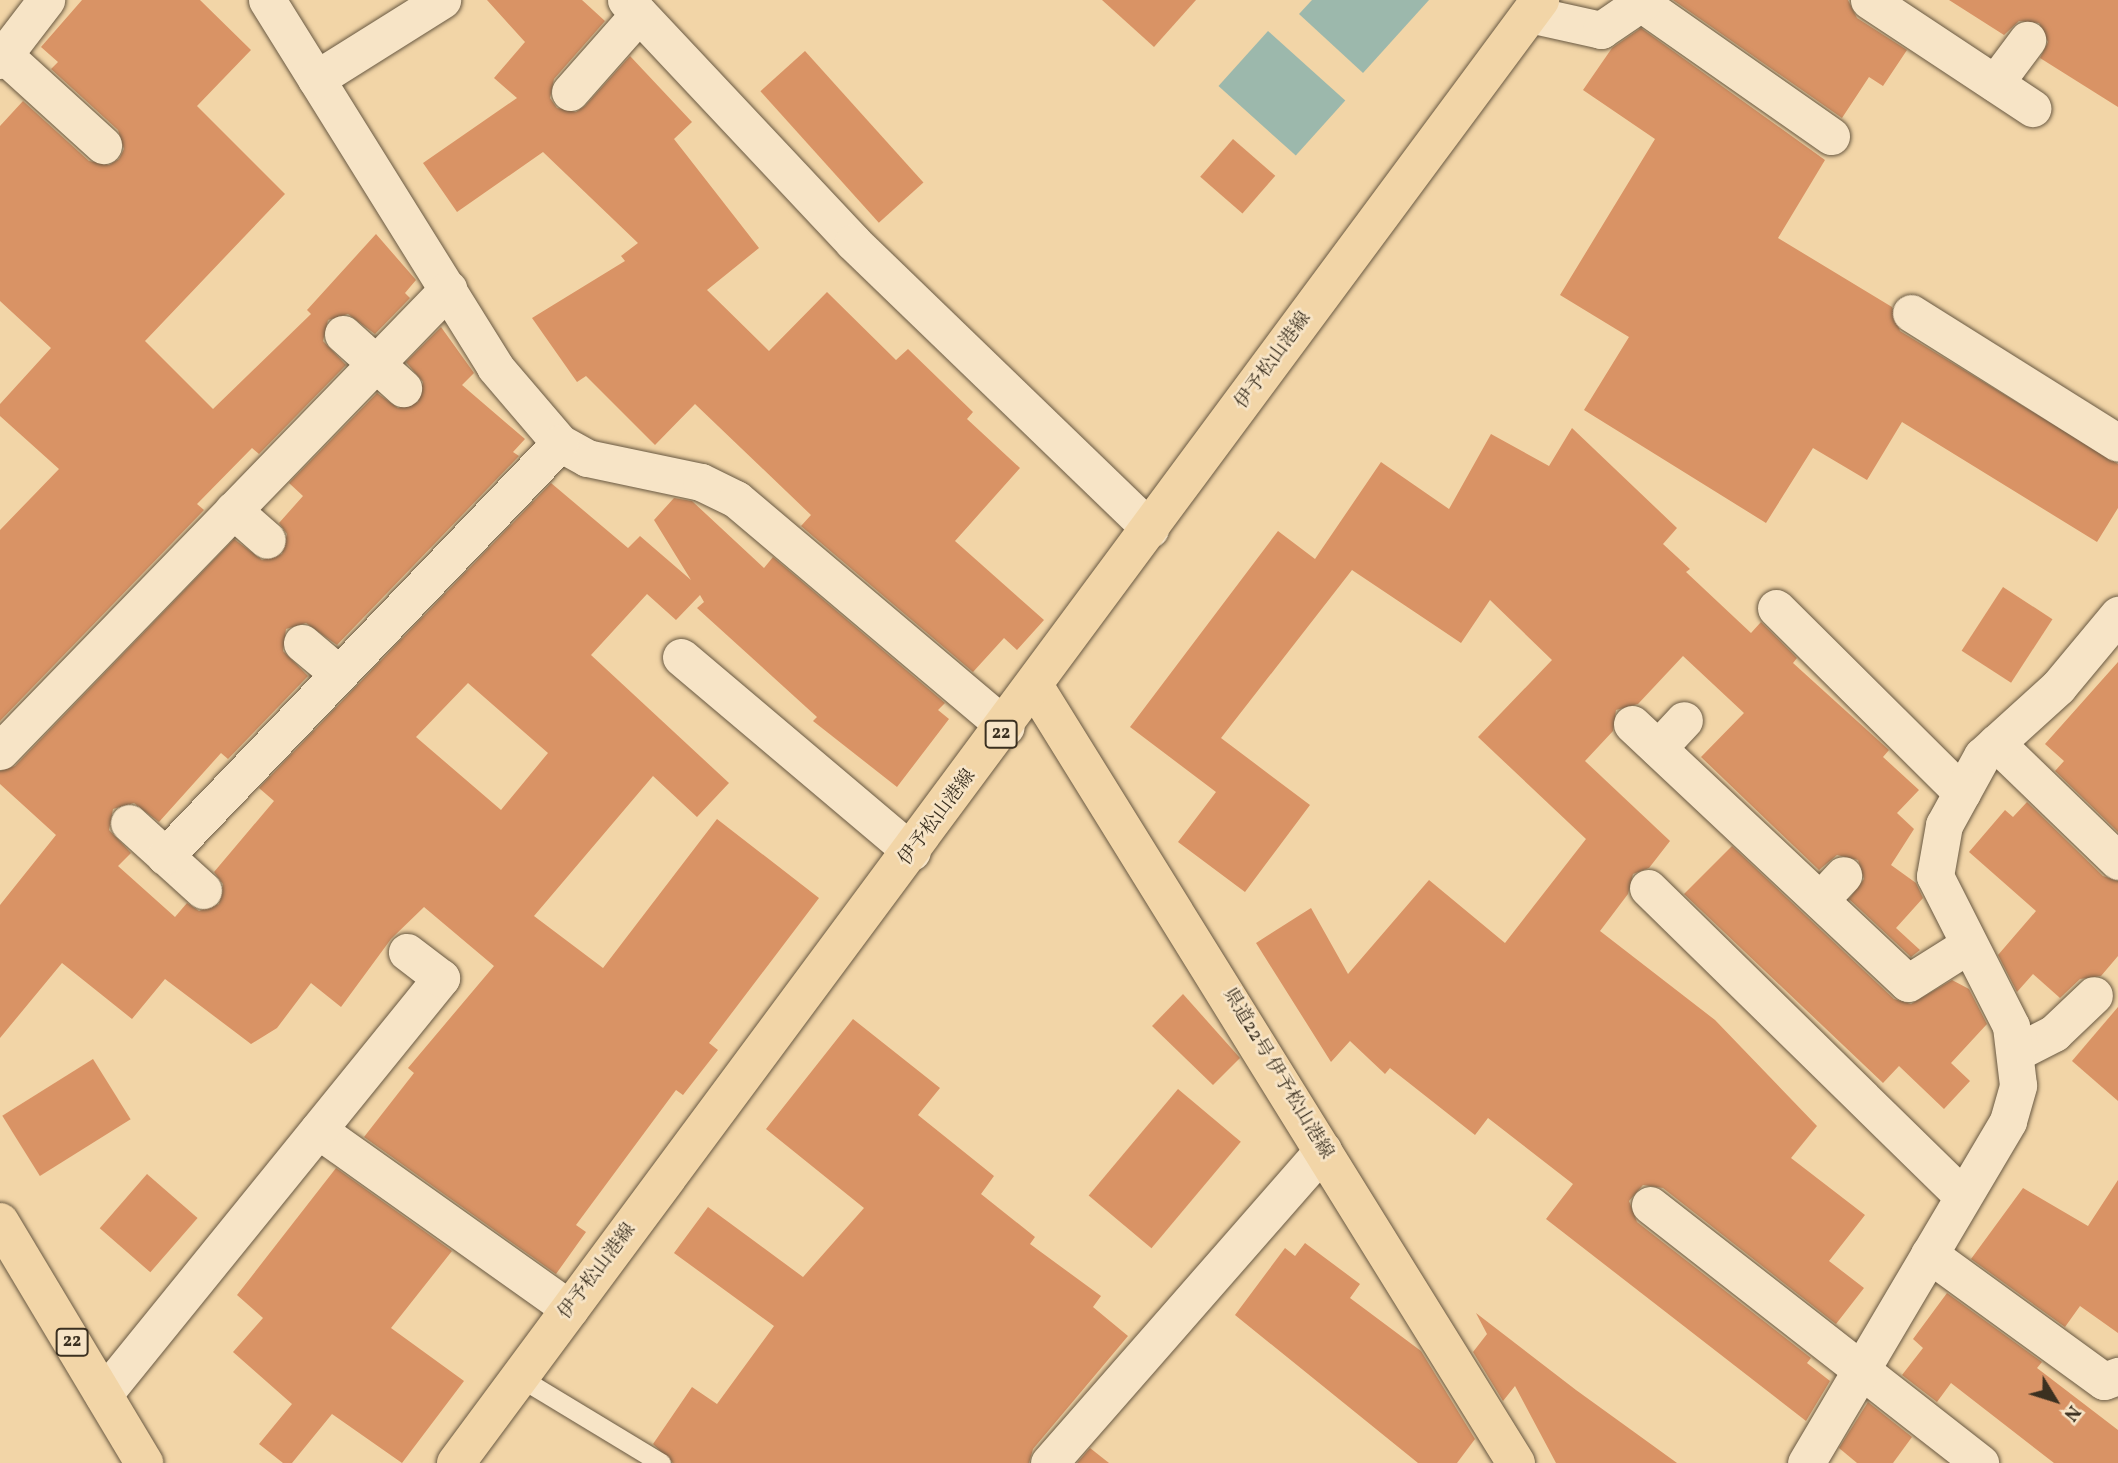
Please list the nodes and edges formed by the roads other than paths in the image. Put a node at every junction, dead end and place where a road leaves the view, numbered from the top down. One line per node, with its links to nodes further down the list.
1 (46, 0): 9 (street)
2 (267, 0): 10 (street)
3 (442, 0): 10 (street)
4 (1869, 0): 11 (street)
5 (1643, 2): 7 (street); 14 (street)
6 (632, 7): 12 (street); 24 (street)
7 (1535, 7): 24 (main road, 伊予松山港線 / 22)
8 (2027, 40): 11 (street)
9 (2, 57): 15 (street)
10 (316, 79): 16 (street)
11 (1995, 83): 13 (street)
12 (570, 92)
13 (2032, 108)
14 (1831, 136)
15 (103, 145)
16 (448, 289): 19 (street); 21 (street)
17 (1911, 313): 22 (street)
18 (343, 334): 19 (street)
19 (375, 364): 20 (street); 23 (street)
20 (403, 388)
21 (560, 443): 30 (street); 33 (street)
22 (2118, 443)
23 (233, 510): 25 (street); 35 (street)
24 (1150, 529): 31 (main road, 伊予松山港線 / 22)
25 (267, 540)
26 (1776, 608): 36 (street)
27 (2118, 615): 34 (street)
28 (302, 643): 30 (street)
29 (681, 657): 38 (street)
30 (339, 674): 39 (street)
31 (1035, 687): 33 (main road, 伊予松山港線 / 22); 48 (main road, 県道22号 伊予松山港線)
32 (1684, 720): 43 (street)
33 (1006, 727): 38 (main road, 伊予松山港線 / 22)
34 (1996, 743): 36 (street); 40 (street)
35 (0, 751)
36 (1962, 793): 43 (street)
37 (129, 823): 39 (street)
38 (912, 852): 53 (main road, 伊予松山港線 / 22)
39 (165, 856): 42 (street)
40 (2118, 861)
41 (1648, 888): 49 (street)
42 (203, 890)
43 (1968, 945): 46 (street)
44 (407, 952): 47 (street)
45 (2094, 995): 46 (street)
46 (2014, 1053): 49 (street)
47 (318, 1130): 53 (street); 57 (street)
48 (1323, 1150): 61 (street); 62 (main road, 県道22号 伊予松山港線)
49 (1963, 1197): 52 (street)
50 (1650, 1205): 54 (street)
51 (0, 1222): 57 (main road, 22)
52 (1929, 1255): 54 (street); 55 (street)
53 (570, 1309): 56 (main road, 伊予松山港線 / 22)
54 (1861, 1370): 63 (street); 64 (street)
55 (2118, 1376)
56 (519, 1377): 59 (main road, 伊予松山港線 / 22); 60 (lane)
57 (103, 1395): 58 (main road, 22)
58 (144, 1463)
59 (456, 1463)
60 (661, 1463)
61 (1049, 1463)
62 (1516, 1463)
63 (1806, 1463)
64 (1980, 1463)

